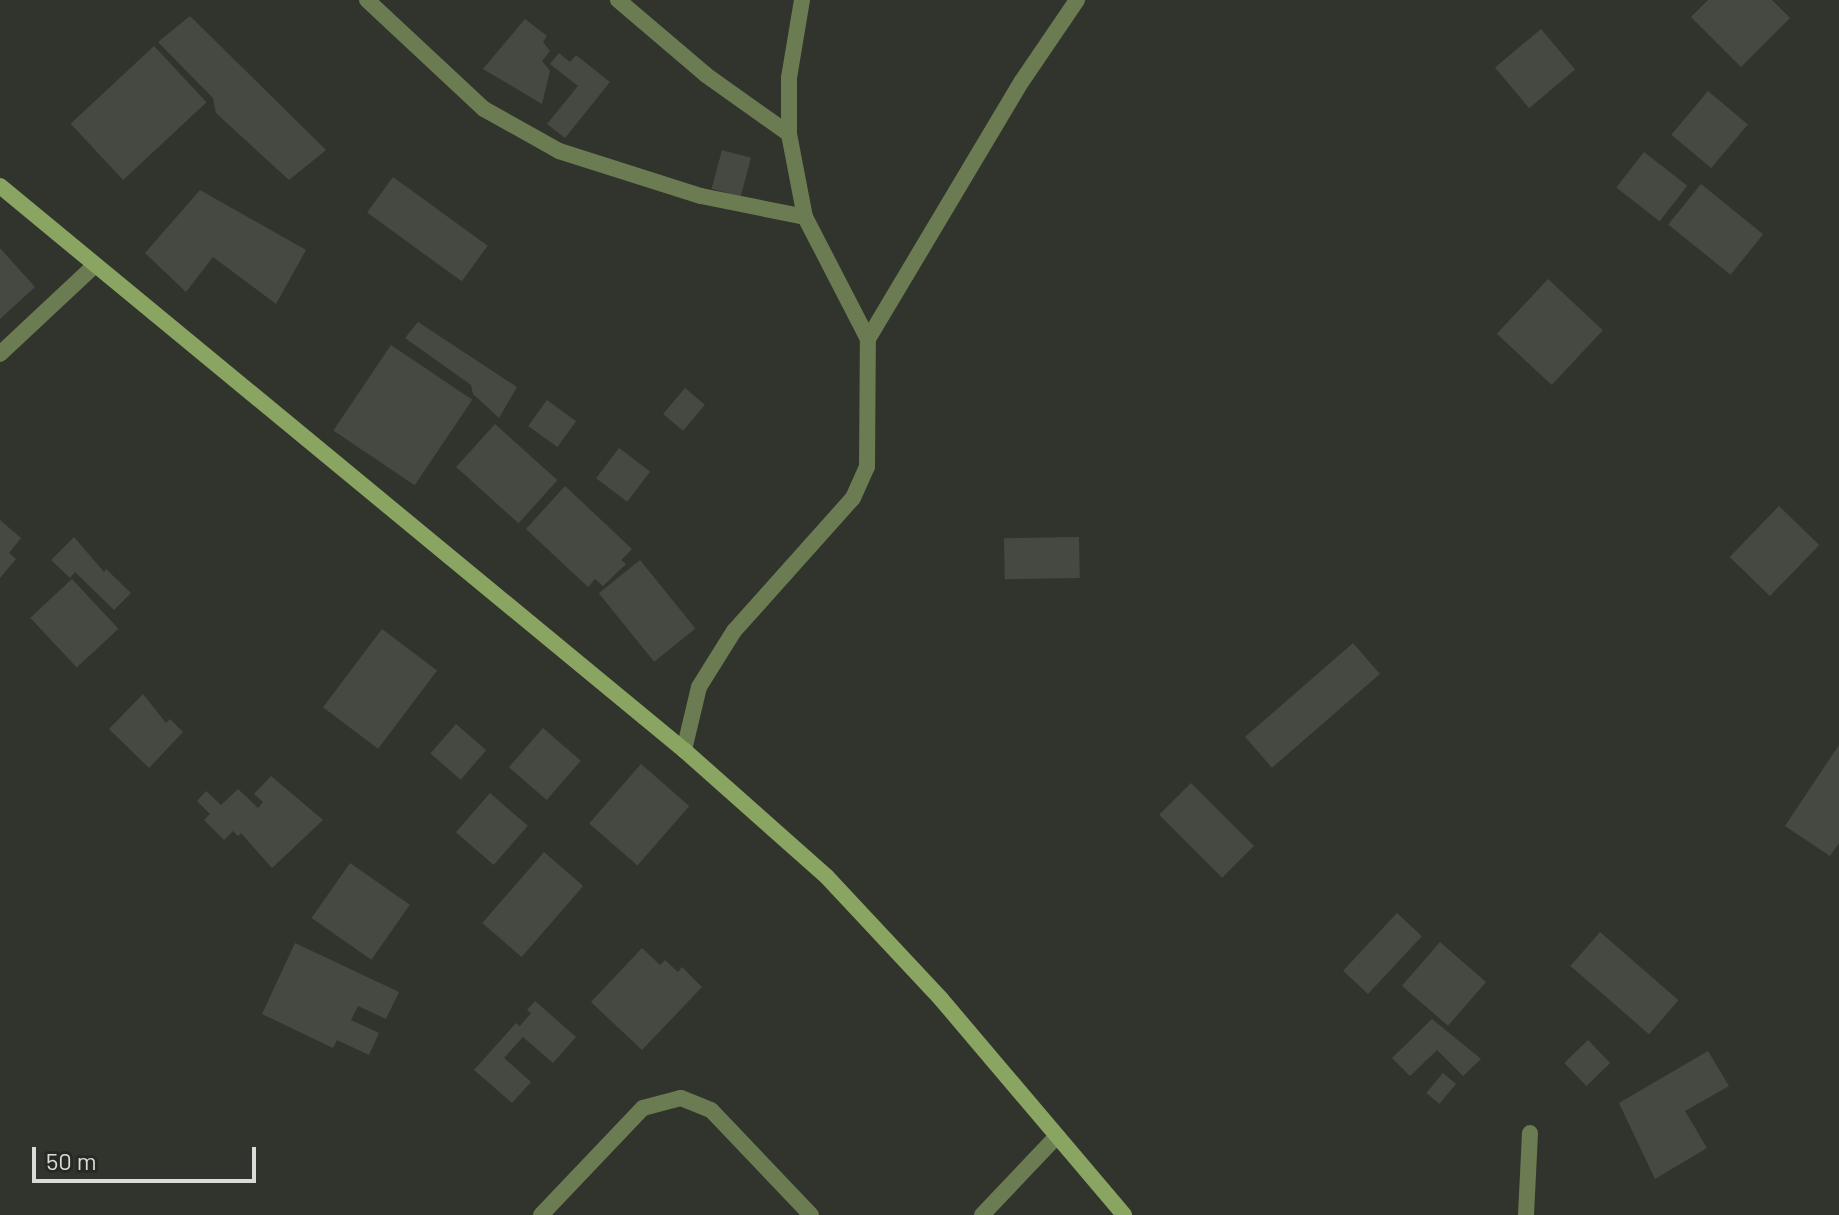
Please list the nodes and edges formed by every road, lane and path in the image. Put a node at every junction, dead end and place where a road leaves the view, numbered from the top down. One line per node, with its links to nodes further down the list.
1 (367, 0): 7 (street)
2 (618, 0): 5 (street)
3 (802, 0): 5 (street)
4 (1077, 0): 9 (street)
5 (789, 134): 7 (street)
6 (0, 186): 8 (main road)
7 (805, 217): 9 (street)
8 (95, 265): 10 (street); 11 (main road)
9 (868, 339): 11 (street)
10 (0, 354)
11 (684, 750): 13 (main road)
12 (1530, 1133): 18 (street)
13 (1057, 1136): 16 (street); 17 (main road)
14 (541, 1215): 15 (street)
15 (811, 1215)
16 (982, 1215)
17 (1124, 1215)
18 (1526, 1215)

